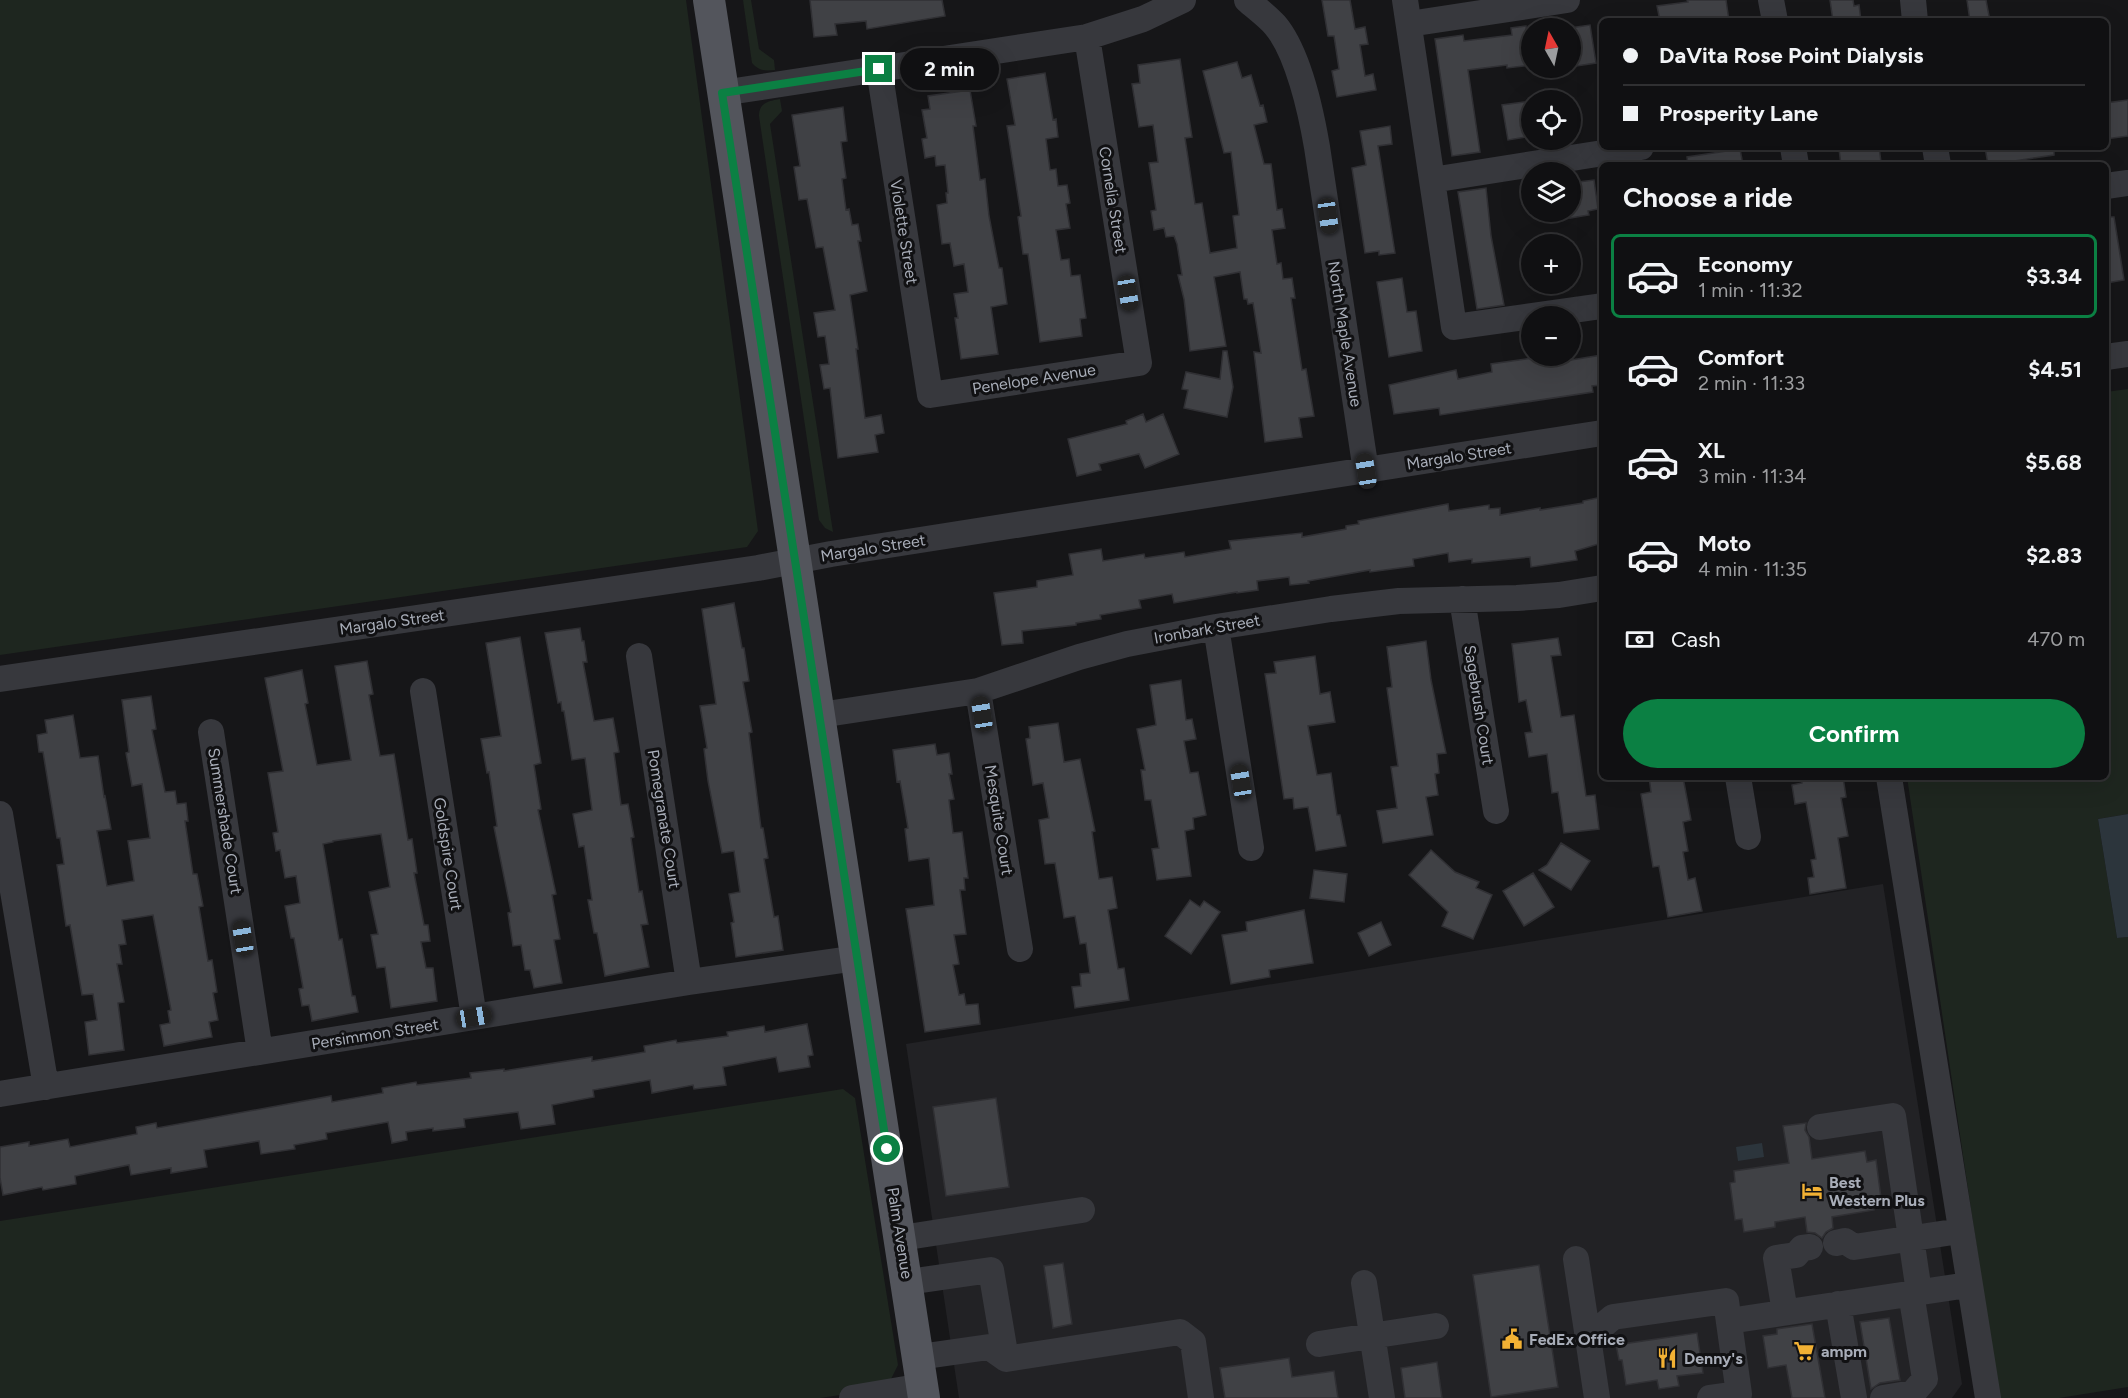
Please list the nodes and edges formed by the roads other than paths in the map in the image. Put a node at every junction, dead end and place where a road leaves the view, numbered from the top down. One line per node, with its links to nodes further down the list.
1 (709, 0): 13 (main road, Palm Avenue)
2 (1183, 0): 11 (street)
3 (1248, 0): 8 (street, North Maple Avenue)
4 (1567, 0): 7 (street)
5 (1772, 0): 9 (street)
6 (1914, 0): 10 (street)
7 (1407, 12): 15 (street)
8 (1274, 13): 24 (street, North Maple Avenue)
9 (1774, 18)
10 (1915, 18)
11 (1087, 37): 12 (street); 21 (street, Cornelia Street)
12 (879, 69): 13 (street); 22 (street, Violette Street)
13 (722, 93): 25 (main road, Palm Avenue)
14 (1622, 150): 15 (street)
15 (1432, 180): 18 (street)
16 (2128, 183): 17 (street)
17 (2109, 186)
18 (1599, 306)
19 (2128, 354): 20 (street)
20 (2109, 357)
21 (1139, 363): 22 (street, Penelope Avenue)
22 (930, 395)
23 (1599, 433): 24 (street, Margalo Street)
24 (1366, 471): 25 (street, Margalo Street)
25 (795, 561): 30 (street, Margalo Street); 33 (main road, Palm Avenue)
26 (1599, 588): 27 (street, Ironbark Street)
27 (1462, 599): 28 (street, Ironbark Street); 37 (street, Sagebrush Court)
28 (1216, 627): 32 (street, Ironbark Street); 40 (street)
29 (639, 656): 43 (street, Pomegranate Court)
30 (0, 679)
31 (423, 691): 44 (street, Goldspire Court)
32 (978, 691): 33 (street, Ironbark Street); 41 (street, Mesquite Court)
33 (820, 715): 42 (main road, Palm Avenue)
34 (211, 732): 45 (street, Summershade Court)
35 (1738, 780): 39 (street)
36 (1889, 780): 50 (street)
37 (1496, 811)
38 (0, 814): 46 (street)
39 (1748, 837)
40 (1251, 848)
41 (1020, 950)
42 (857, 958): 43 (street, Persimmon Street); 51 (main road, Palm Avenue)
43 (689, 982): 44 (street, Persimmon Street)
44 (474, 1017): 45 (street, Persimmon Street)
45 (260, 1052): 46 (street, Persimmon Street)
46 (46, 1087): 47 (street, Persimmon Street)
47 (0, 1094)
48 (1820, 1127): 52 (street)
49 (1082, 1210): 51 (street)
50 (1960, 1231): 52 (street); 56 (street)
51 (901, 1238): 54 (main road, Palm Avenue)
52 (1911, 1238): 57 (street); 59 (street)
53 (1576, 1259): 63 (street)
54 (908, 1282): 65 (street); 66 (main road, Palm Avenue)
55 (1364, 1283): 62 (street)
56 (1968, 1285): 57 (street); 74 (street)
57 (1915, 1293): 58 (street); 73 (street)
58 (1838, 1304): 59 (street); 72 (street)
59 (1785, 1312): 60 (street)
60 (1729, 1321): 63 (street); 71 (street)
61 (1436, 1326): 62 (street)
62 (1372, 1336): 64 (street); 69 (street)
63 (1588, 1338): 70 (street)
64 (1319, 1344)
65 (1005, 1359): 66 (street); 68 (street)
66 (922, 1381): 67 (street)
67 (852, 1398)
68 (1201, 1398)
69 (1382, 1398)
70 (1597, 1398)
71 (1710, 1398)
72 (1854, 1398)
73 (1882, 1398)
74 (1988, 1398)

